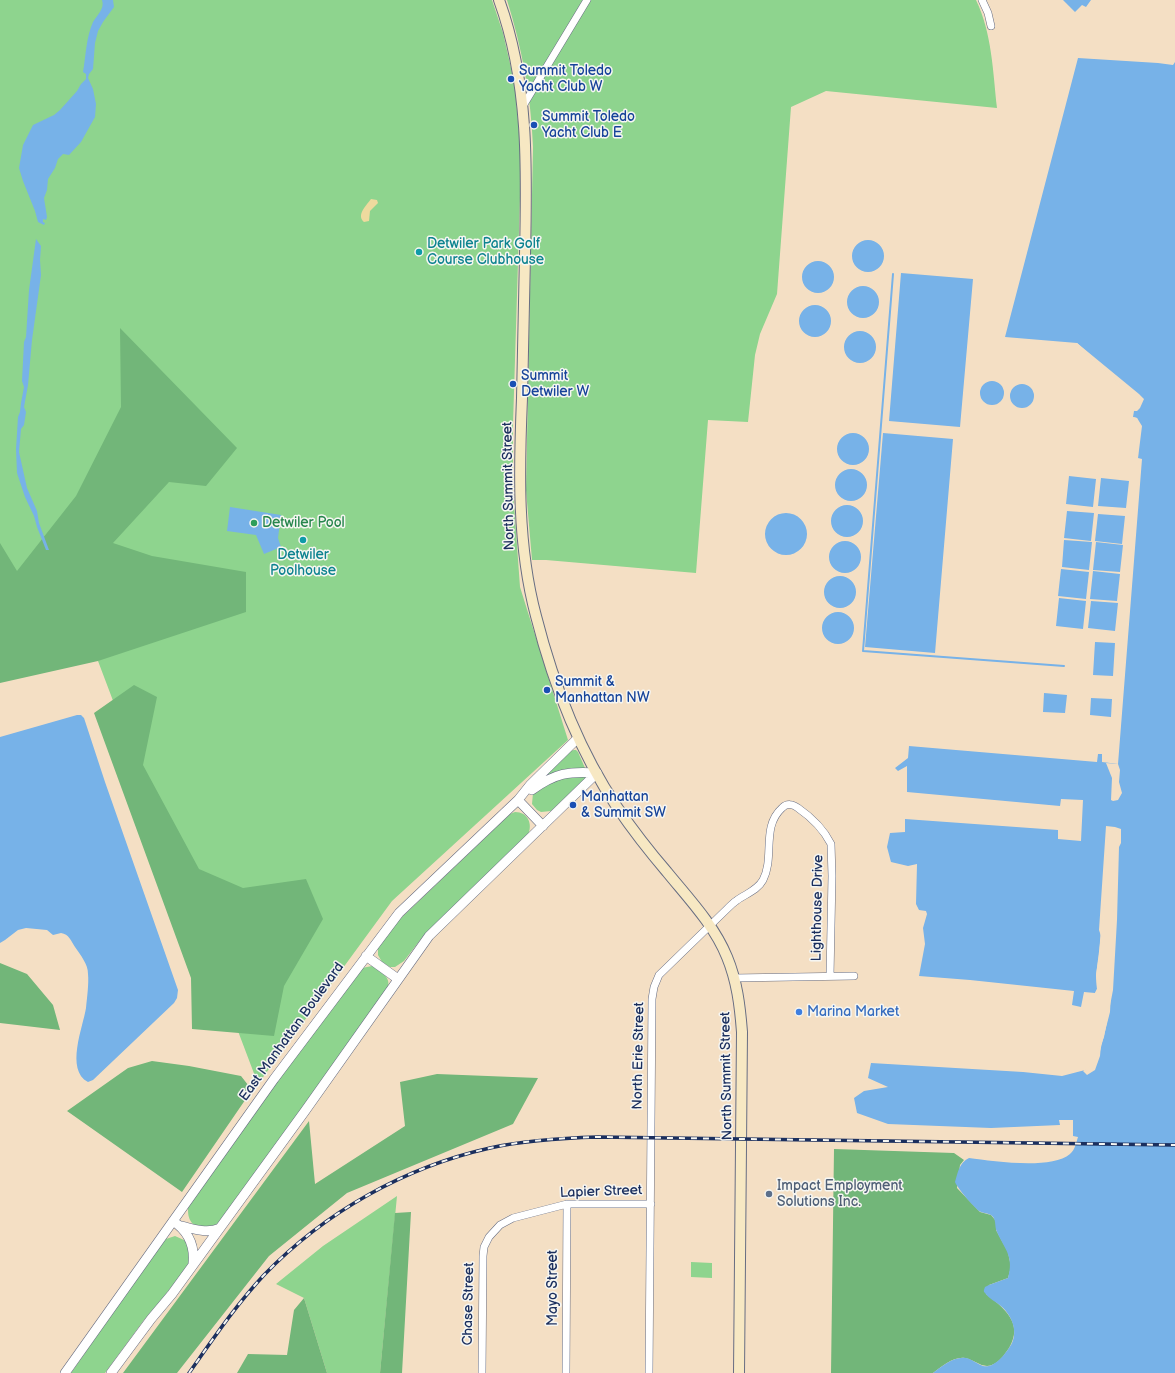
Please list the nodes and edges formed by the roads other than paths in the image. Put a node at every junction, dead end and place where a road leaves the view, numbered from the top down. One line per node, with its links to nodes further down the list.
1 (499, 0): 5 (main road, North Summit Street)
2 (587, 0): 5 (street)
3 (982, 0): 4 (street)
4 (990, 26)
5 (523, 106): 6 (main road, North Summit Street)
6 (578, 738): 7 (main road, North Summit Street); 8 (street, East Manhattan Boulevard)
7 (597, 773): 8 (street); 10 (street); 11 (main road, North Summit Street)
8 (518, 800): 10 (street); 12 (street, East Manhattan Boulevard)
9 (797, 806): 11 (street, North Erie Street); 13 (street, Lighthouse Drive)
10 (543, 826): 16 (street)
11 (710, 926): 15 (main road, North Summit Street); 18 (street, North Erie Street)
12 (366, 956): 16 (street); 19 (street, East Manhattan Boulevard)
13 (830, 976): 14 (street); 15 (street)
14 (854, 976)
15 (734, 978): 29 (main road, North Summit Street)
16 (398, 979): 21 (street)
17 (567, 1204): 18 (street, Lapier Street); 22 (street, Lapier Street); 27 (street, Mayo Street)
18 (651, 1204): 28 (street, North Erie Street)
19 (173, 1221): 20 (street); 24 (street, East Manhattan Boulevard)
20 (181, 1226): 21 (street); 23 (street)
21 (220, 1228): 23 (street)
22 (489, 1237): 26 (street, Chase Street)
23 (193, 1265): 25 (street)
24 (65, 1373)
25 (111, 1373)
26 (482, 1373)
27 (566, 1373)
28 (649, 1373)
29 (740, 1373)

